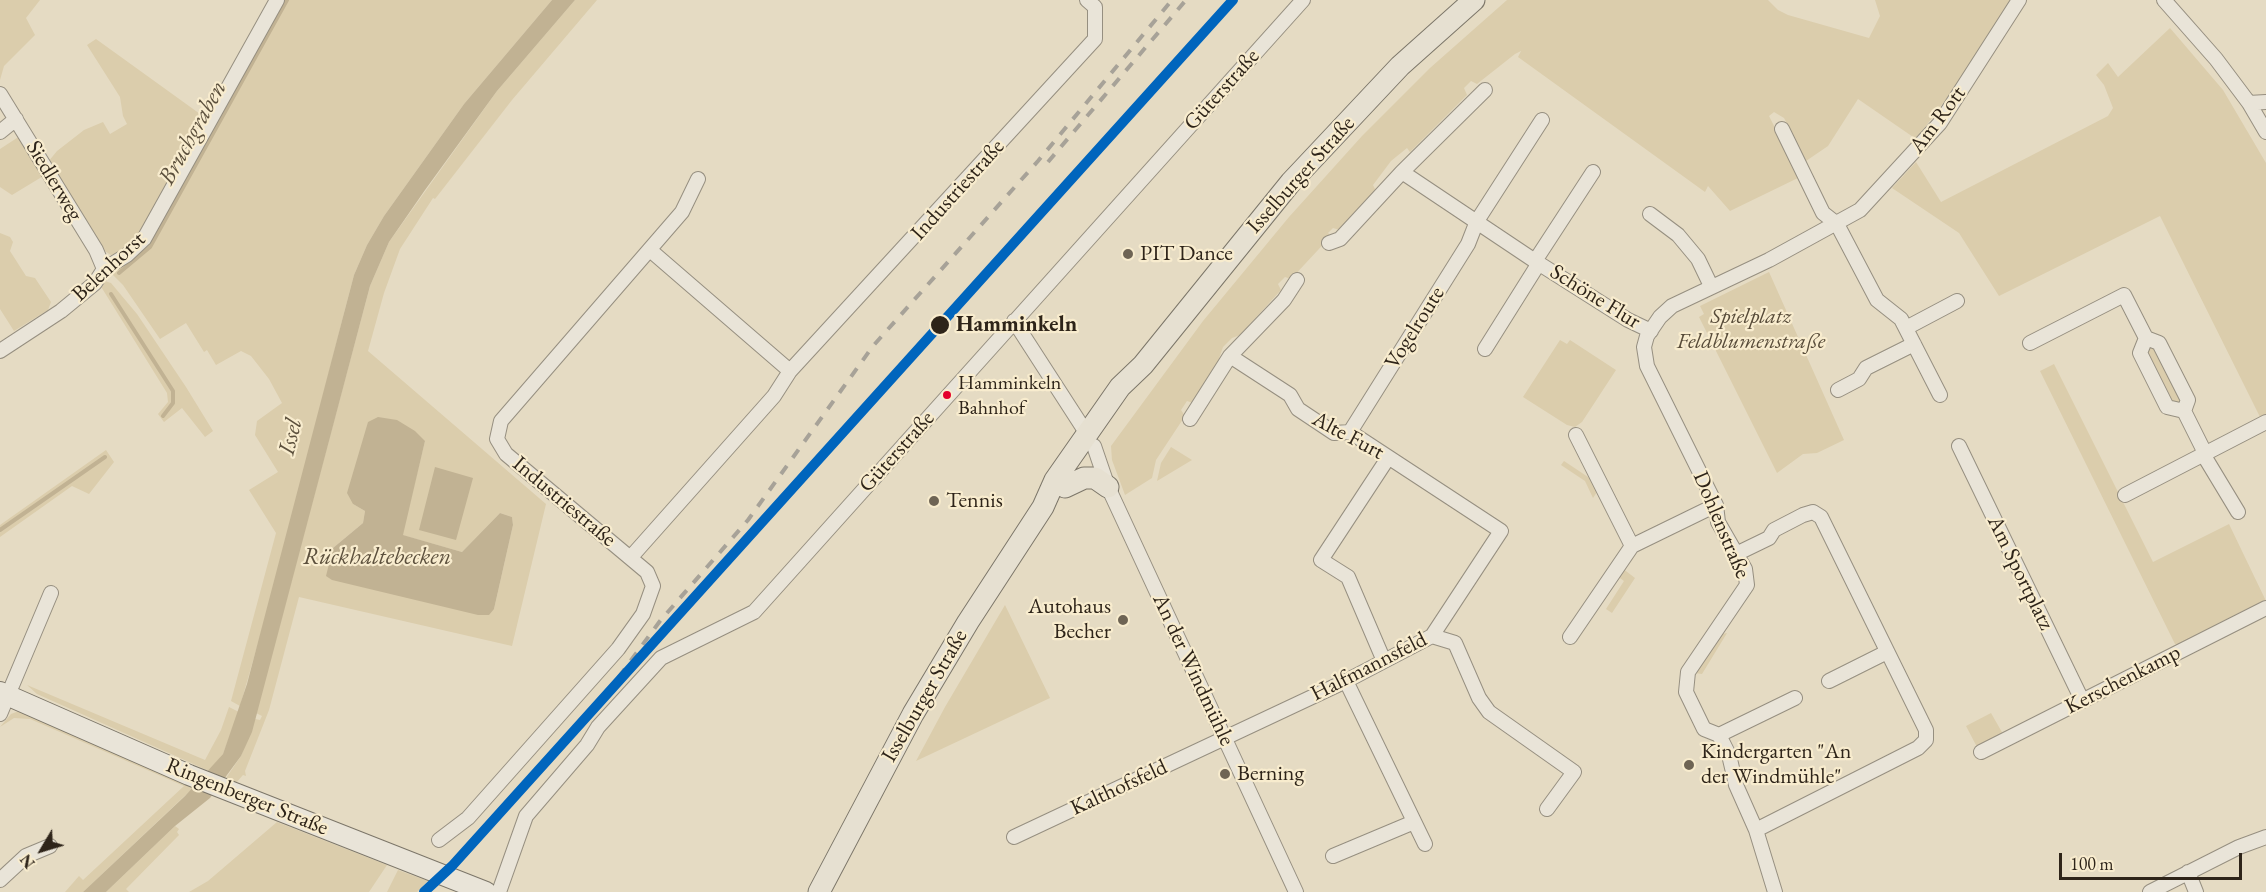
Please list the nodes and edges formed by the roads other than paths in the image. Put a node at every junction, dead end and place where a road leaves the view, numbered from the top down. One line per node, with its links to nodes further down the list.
1 (277, 0): 25 (street, Belenhorst)
2 (1087, 0): 38 (street, Industriestraße)
3 (1303, 0): 29 (street, Güterstraße)
4 (1474, 0): 46 (main road, Isselburger Straße)
5 (2019, 0): 21 (street, Am Rott)
6 (2164, 0): 10 (street)
7 (1485, 90): 16 (street)
8 (0, 94): 11 (street, Siedlerweg)
9 (2266, 102): 10 (street)
10 (2249, 104): 15 (street)
11 (16, 119): 14 (street); 25 (street, Siedlerweg)
12 (1542, 120): 20 (street)
13 (1782, 129): 21 (street)
14 (0, 132)
15 (2266, 132)
16 (1402, 172): 20 (street, Schöne Flur); 22 (street)
17 (1593, 172): 24 (street, Schöne Flur)
18 (698, 178): 23 (street, Industriestraße)
19 (1650, 214): 27 (street)
20 (1477, 221): 24 (street, Schöne Flur); 44 (street, Vogelroute)
21 (1837, 224): 27 (street, Am Rott); 30 (street)
22 (1329, 243)
23 (650, 250): 38 (street); 59 (street, Industriestraße)
24 (1537, 262): 31 (street, Schöne Flur); 35 (street, Schöne Flur)
25 (104, 269): 36 (street, Belenhorst)
26 (1297, 280): 37 (street)
27 (1711, 286): 31 (street, Am Rott)
28 (1957, 300): 30 (street)
29 (1014, 321): 46 (street, An der Windmühle); 86 (street, Güterstraße)
30 (1906, 328): 34 (street)
31 (1651, 331): 53 (street, Dohlenstraße)
32 (2146, 338): 33 (street); 41 (street); 41 (street)
33 (2030, 343)
34 (1914, 344): 39 (street); 40 (street)
35 (1485, 349)
36 (0, 351)
37 (1230, 356): 42 (street); 44 (street, Alte Furt)
38 (790, 371): 59 (street, Industriestraße)
39 (1838, 390)
40 (1940, 395)
41 (2184, 411): 48 (street)
42 (1190, 419)
43 (2266, 422): 48 (street)
44 (1350, 432): 49 (street, Alte Furt)
45 (1575, 435): 57 (street)
46 (1091, 440): 50 (main road, Isselburger Straße); 51 (street, An der Windmühle); 54 (main road, Isselburger Straße)
47 (1959, 446): 69 (street, Am Sportplatz)
48 (2204, 454): 52 (street); 55 (street)
49 (1388, 458): 56 (street, Alte Furt); 65 (street)
50 (1065, 487): 51 (main road); 54 (main road, Isselburger Straße)
51 (1108, 487): 72 (street, An der Windmühle)
52 (2124, 495)
53 (1716, 505): 57 (street); 58 (street, Dohlenstraße)
54 (1043, 507): 87 (main road, Isselburger Straße)
55 (2238, 512)
56 (1501, 531): 62 (street, Halfmannsfeld)
57 (1632, 546): 63 (street)
58 (1736, 554): 64 (street); 71 (street, Dohlenstraße)
59 (631, 557): 79 (street, Industriestraße)
60 (51, 593): 70 (street)
61 (2266, 608): 69 (street, Kerschenkamp)
62 (1432, 636): 65 (street, Halfmannsfeld); 74 (street)
63 (1570, 637)
64 (1887, 652): 67 (street); 76 (street)
65 (1384, 662): 66 (street, Halfmannsfeld)
66 (1346, 681): 72 (street, Halfmannsfeld); 75 (street)
67 (1829, 681)
68 (1796, 698): 71 (street)
69 (2082, 700): 73 (street, Kerschenkamp)
70 (3, 701): 85 (main road, Ringenberger Straße)
71 (1719, 735): 76 (street, Dohlenstraße)
72 (1224, 738): 77 (street, Kalthofsfeld); 88 (street, An der Windmühle)
73 (1981, 752)
74 (1547, 809)
75 (1414, 822): 80 (street); 82 (street)
76 (1756, 830): 89 (street, Dohlenstraße)
77 (1014, 837)
78 (2266, 837): 83 (street)
79 (440, 840)
80 (1425, 844)
81 (50, 846): 84 (street)
82 (1333, 856)
83 (2188, 872): 90 (street); 91 (street)
84 (0, 880)
85 (486, 892)
86 (499, 892)
87 (819, 892)
88 (1296, 892)
89 (1775, 892)
90 (2150, 892)
91 (2196, 892)

